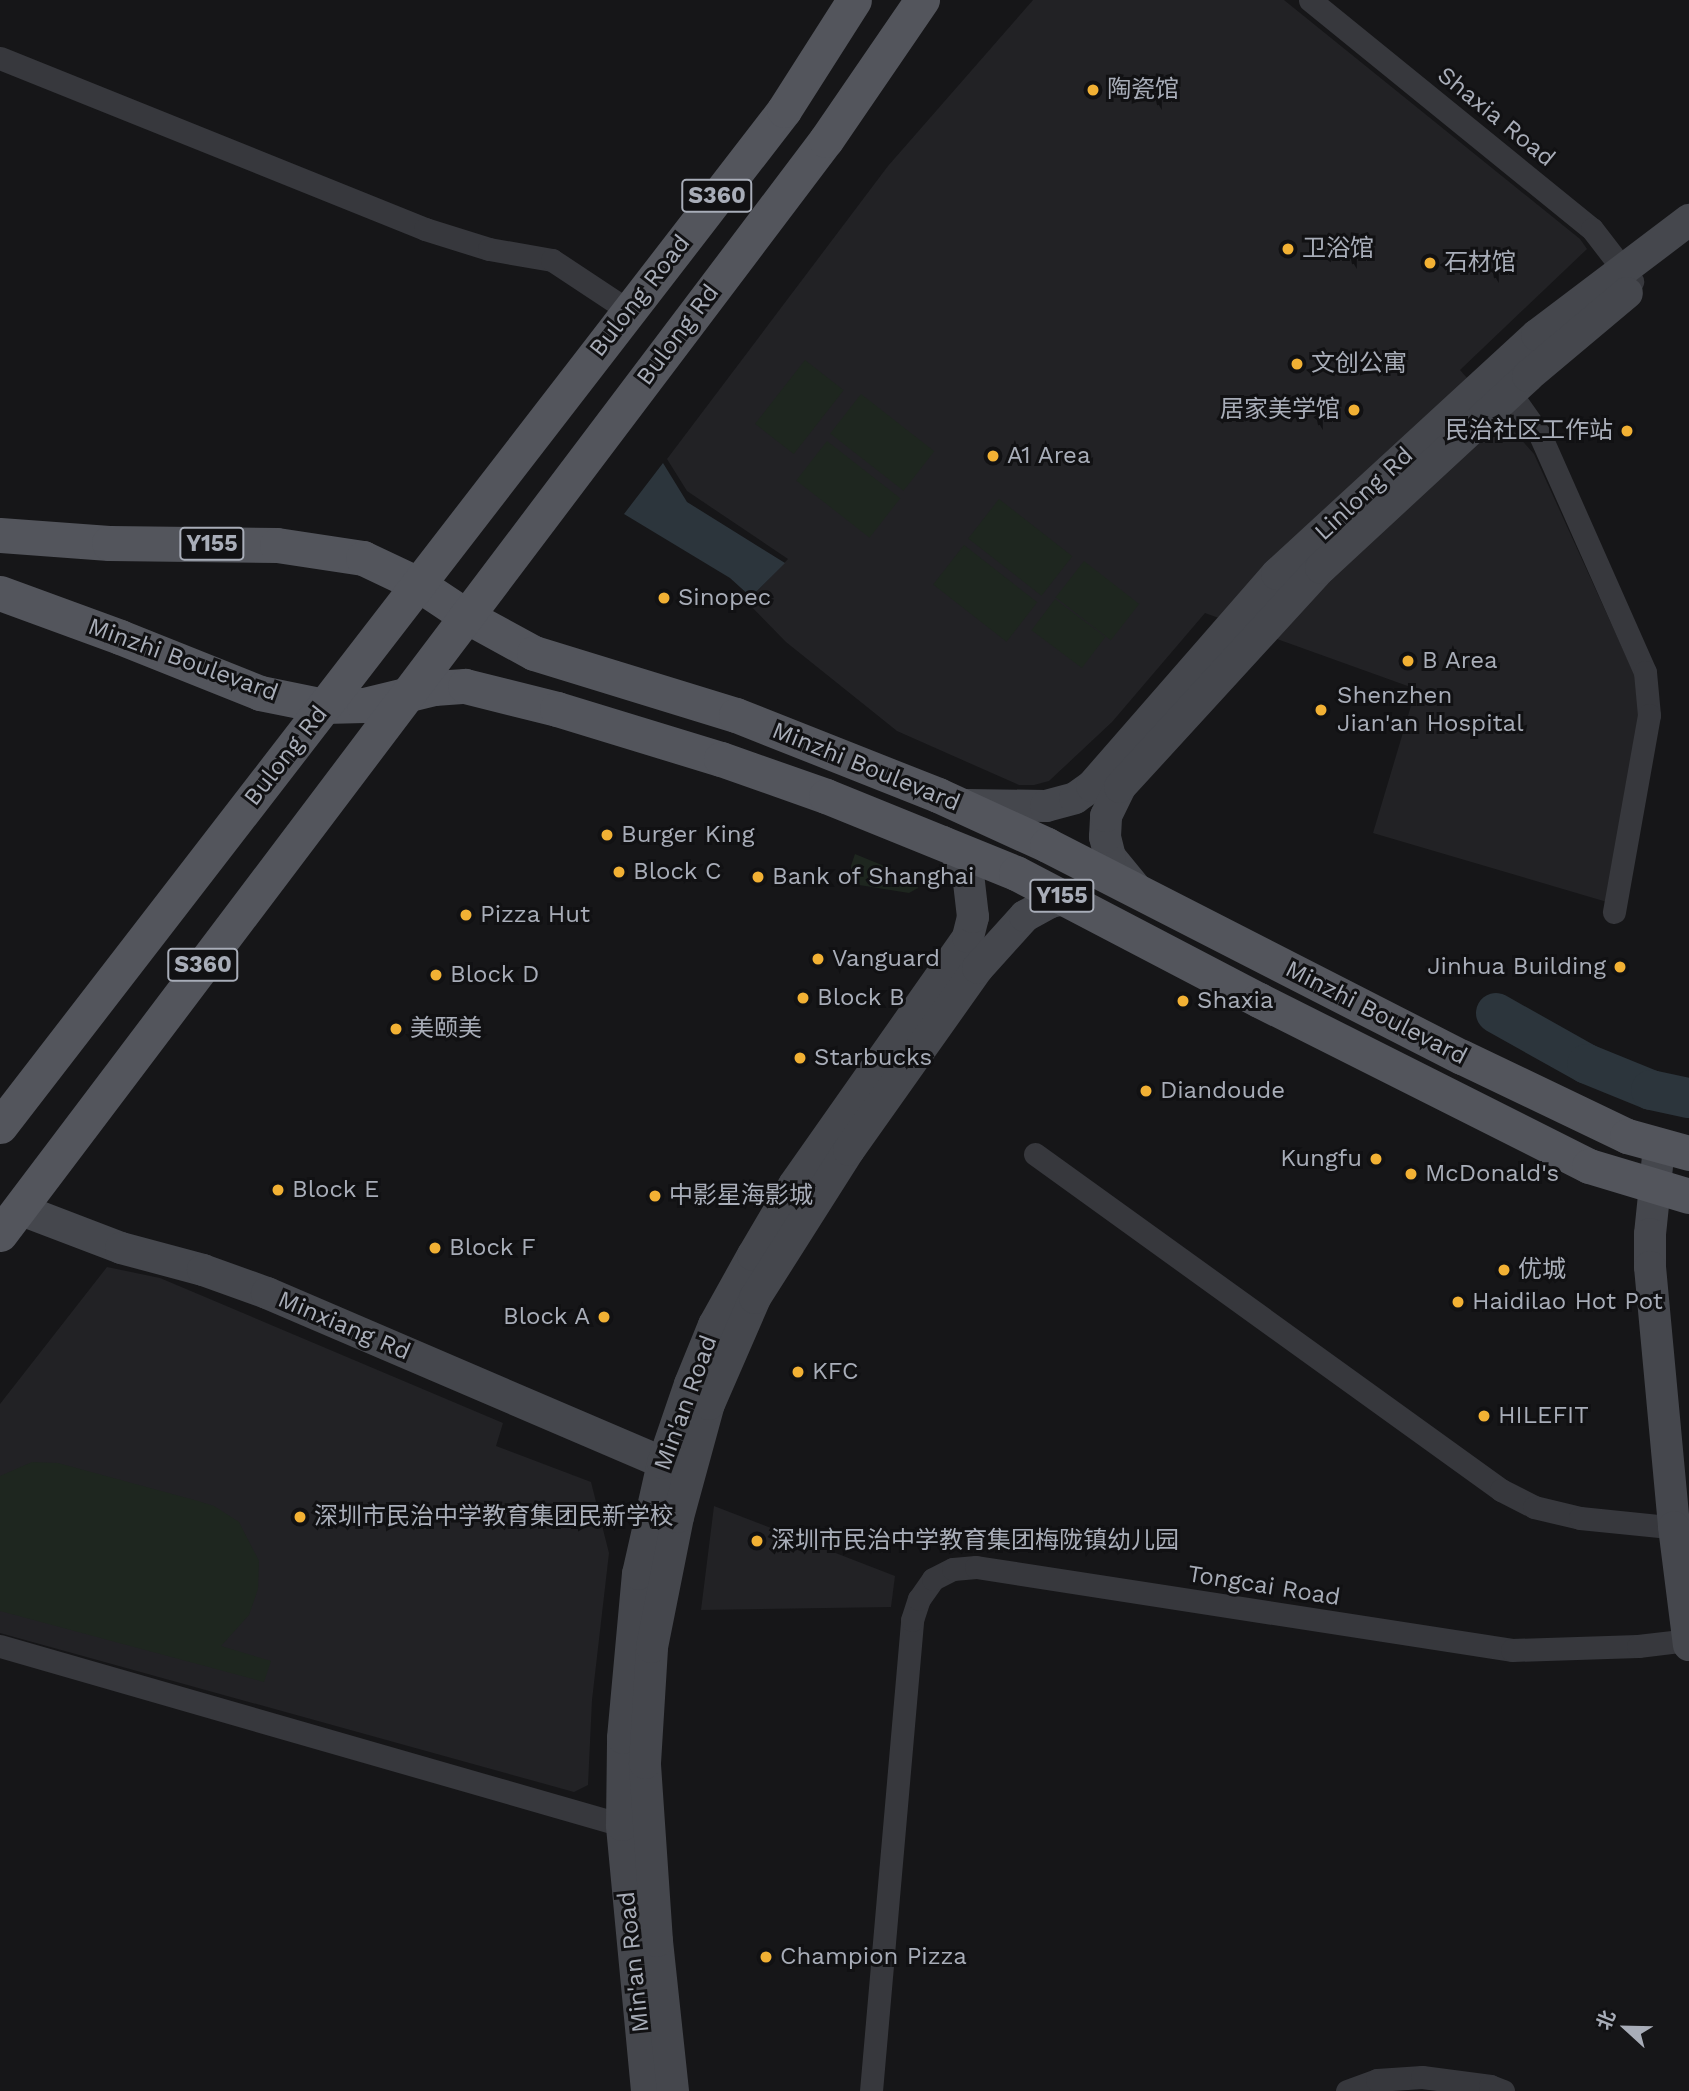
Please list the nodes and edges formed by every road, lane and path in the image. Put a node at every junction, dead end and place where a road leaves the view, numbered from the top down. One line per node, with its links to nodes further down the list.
1 (854, 0): 8 (main road, Bulong Road / S360)
2 (922, 0): 14 (main road, Bulong Rd / S360)
3 (1310, 0): 7 (street, Shaxia Road)
4 (0, 58): 8 (street)
5 (1689, 219): 7 (main road, Linlong Rd)
6 (1689, 244): 7 (main road, Linlong Rd)
7 (1631, 278): 10 (main road, Linlong Rd); 17 (main road, Linlong Rd)
8 (629, 311): 9 (main road, Bulong Road / S360)
9 (571, 386): 12 (main road, Bulong Rd / S360)
10 (1510, 393): 17 (main road, Linlong Rd); 22 (street)
11 (0, 535): 12 (main road, Minzhi Boulevard / Y155)
12 (418, 584): 14 (main road, Minzhi Boulevard / Y155); 16 (main road, Bulong Rd / S360)
13 (0, 593): 16 (main road, Minzhi Boulevard / Y155)
14 (466, 616): 15 (main road, S360); 18 (main road, Minzhi Boulevard / Y155)
15 (406, 696): 16 (main road, Minzhi Boulevard / Y155); 19 (main road, Minzhi Boulevard / Y155); 28 (main road, S360)
16 (324, 706): 24 (main road, Bulong Rd / S360)
17 (1111, 781): 18 (main road); 20 (main road)
18 (960, 805): 20 (main road, Minzhi Boulevard / Y155)
19 (943, 842): 21 (main road, Minzhi Boulevard / Y155); 23 (main road)
20 (1138, 891): 25 (main road, Minzhi Boulevard / Y155)
21 (1073, 901): 23 (main road); 27 (main road, Minzhi Boulevard / Y155)
22 (1614, 912)
23 (968, 960): 29 (main road, Min'an Road); 35 (main road, Min'an Road)
24 (0, 1126)
25 (1676, 1150): 27 (main road)
26 (1035, 1154): 30 (street)
27 (1676, 1193): 30 (main road)
28 (9, 1222): 29 (main road, Minxiang Rd)
29 (663, 1463): 33 (main road, Min'an Road)
30 (1681, 1528): 31 (main road)
31 (1689, 1642): 36 (street, Tongcai Road)
32 (0, 1646): 33 (street)
33 (622, 1825): 34 (main road, Min'an Road)
34 (647, 2091)
35 (673, 2091)
36 (871, 2091)
37 (1347, 2091): 38 (street)
38 (1503, 2091)

